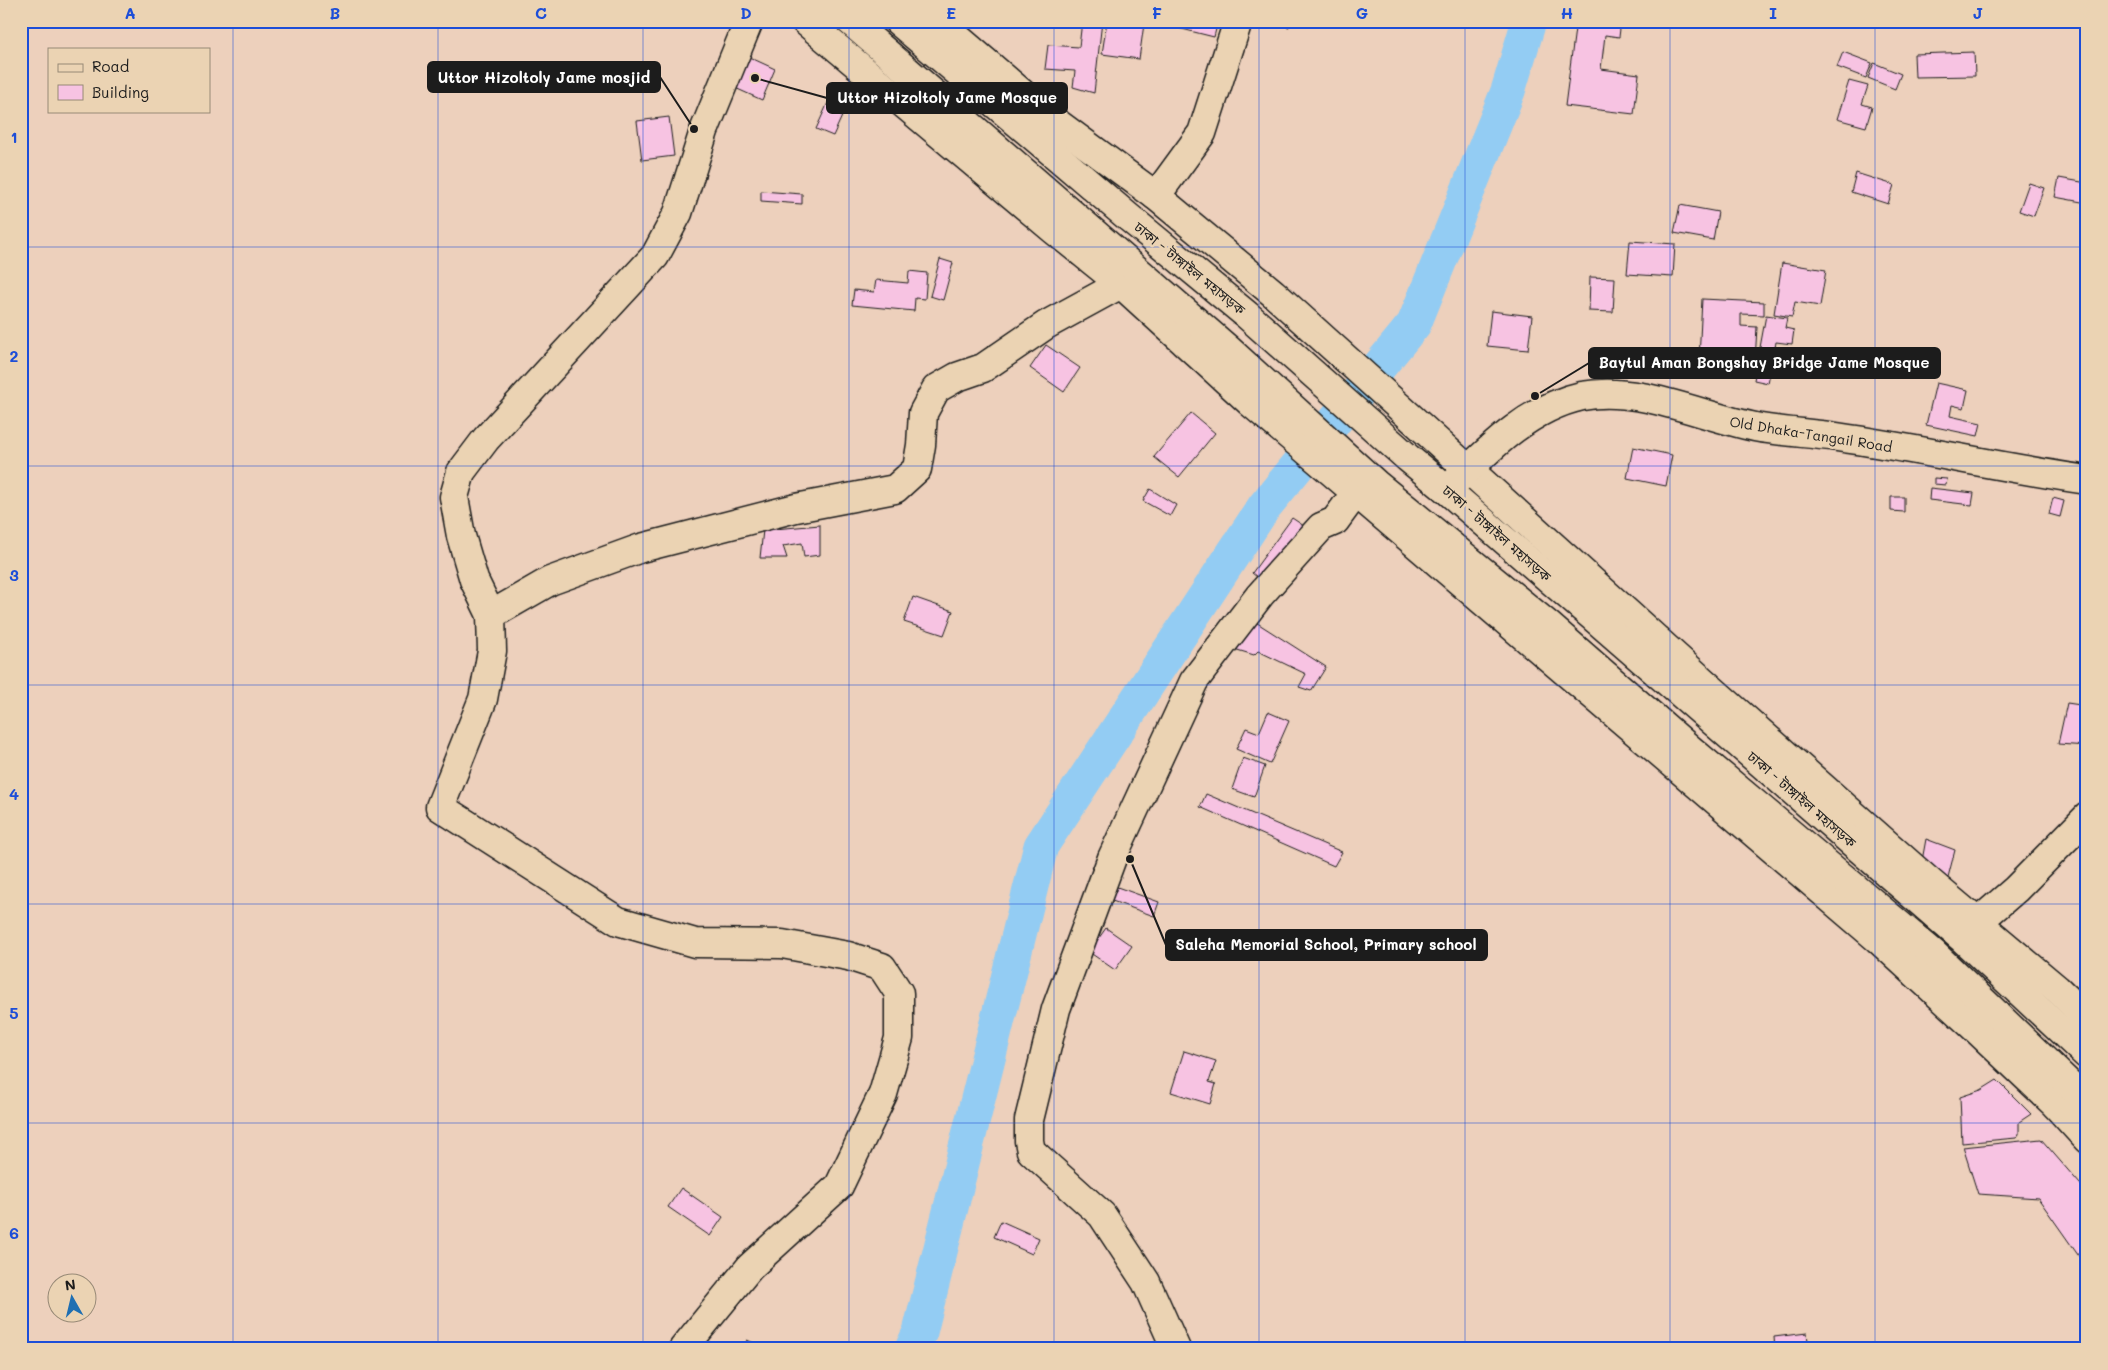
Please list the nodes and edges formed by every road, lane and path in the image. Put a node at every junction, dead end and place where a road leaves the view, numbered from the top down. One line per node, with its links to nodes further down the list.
1 (749, 21): 13 (main road)
2 (805, 21): 8 (main road)
3 (850, 21): 11 (main road)
4 (898, 21): 12 (main road, ঢাকা - টাঙ্গাইল মহাসড়ক)
5 (938, 21): 7 (main road)
6 (1238, 21): 7 (main road)
7 (1156, 196): 9 (main road)
8 (1121, 284): 11 (main road); 13 (main road)
9 (1469, 469): 10 (main road, Old Dhaka-Tangail Road); 12 (main road, Old Dhaka-Tangail Road); 14 (main road)
10 (2087, 480)
11 (1367, 488): 19 (main road); 22 (main road)
12 (1447, 490): 14 (main road, ঢাকা - টাঙ্গাইল মহাসড়ক)
13 (491, 615): 21 (main road)
14 (1695, 690): 16 (main road); 18 (main road, ঢাকা - টাঙ্গাইল মহাসড়ক)
15 (2087, 817): 16 (main road)
16 (1978, 922): 17 (main road)
17 (2087, 1018)
18 (2087, 1055)
19 (2070, 1097): 20 (main road)
20 (2087, 1139)
21 (683, 1349)
22 (1176, 1349)

